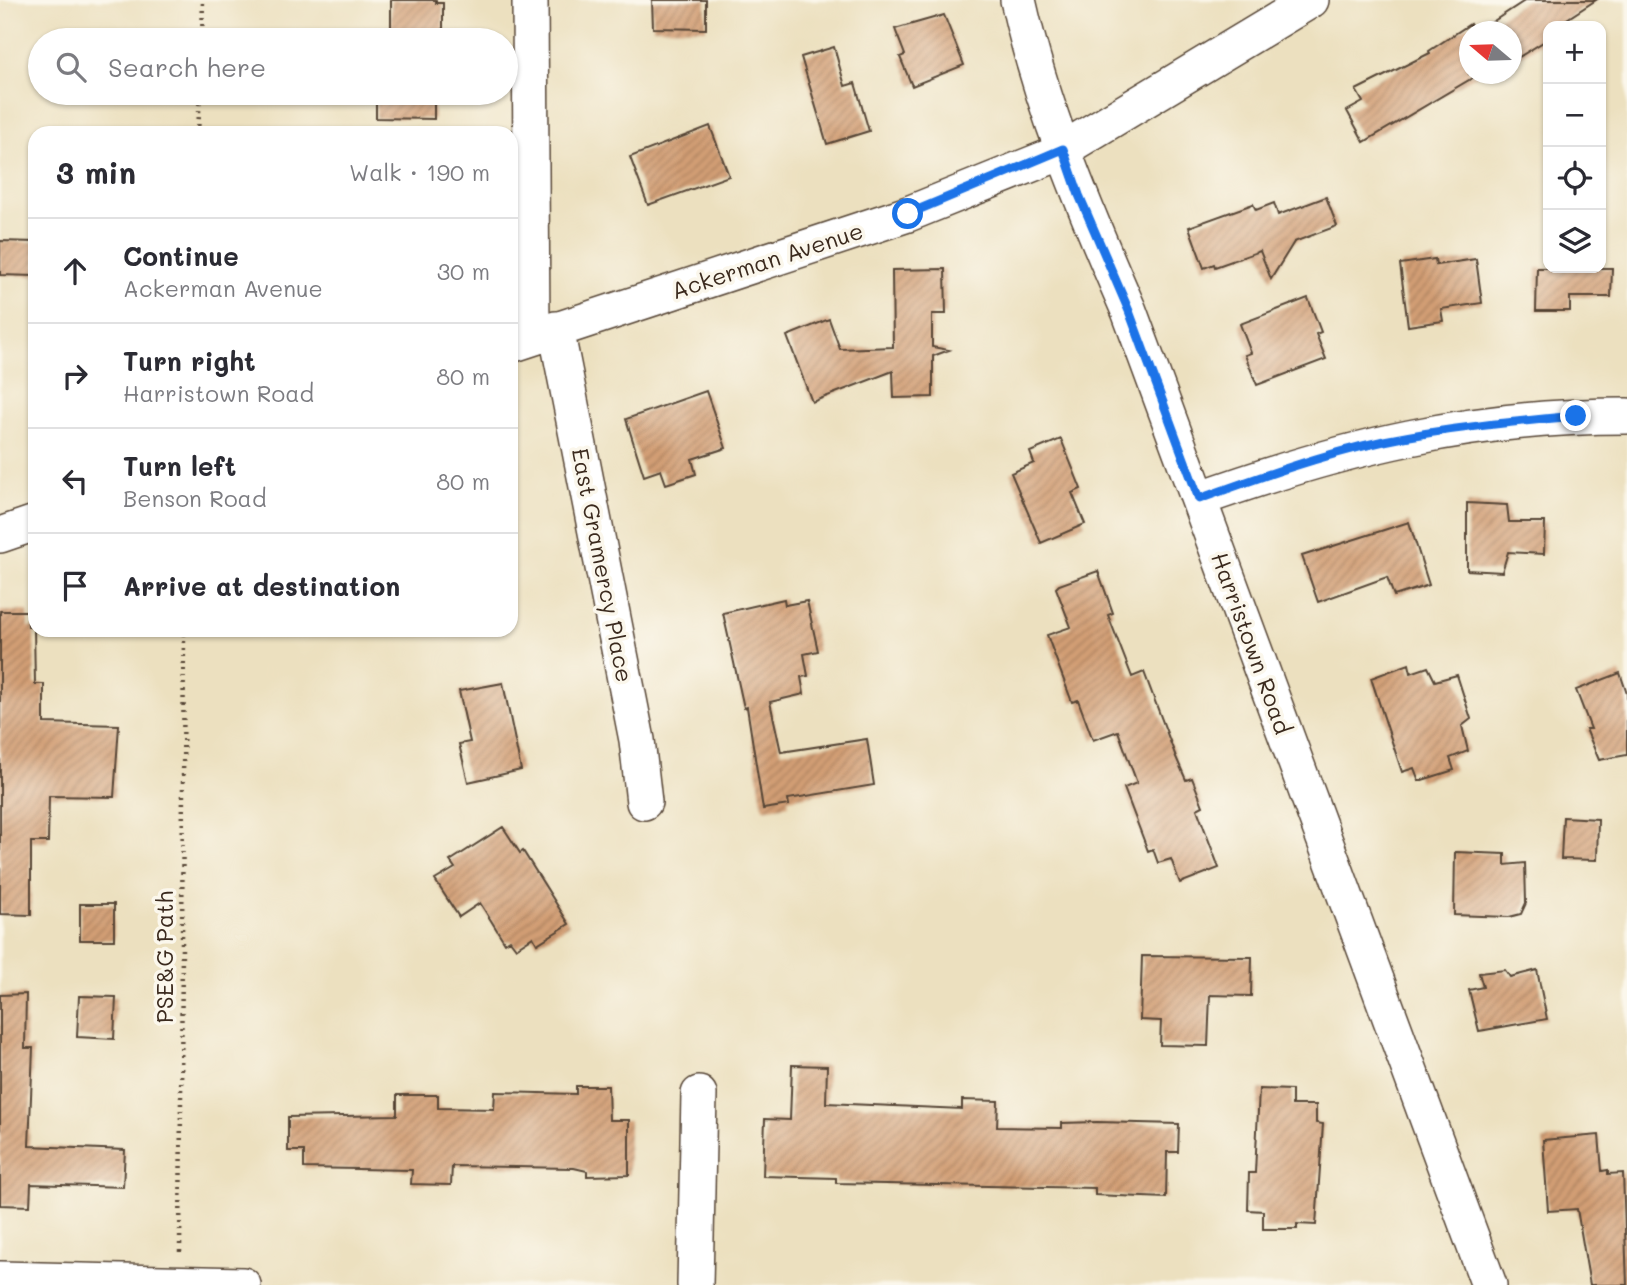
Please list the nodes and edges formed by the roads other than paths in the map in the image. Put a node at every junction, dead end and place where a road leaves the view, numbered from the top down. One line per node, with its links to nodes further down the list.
1 (530, 0): 5 (street, East Gramercy Place)
2 (1018, 0): 4 (street, Harristown Road)
3 (1311, 0): 4 (street, Ackerman Avenue)
4 (1063, 149): 5 (street, Ackerman Avenue); 7 (street, Harristown Road)
5 (533, 337): 10 (street, East Gramercy Place)
6 (1627, 416): 7 (street)
7 (1199, 499): 16 (street, Harristown Road)
8 (28, 526): 9 (street)
9 (0, 536)
10 (644, 802)
11 (699, 1094): 15 (street)
12 (0, 1279): 13 (street)
13 (180, 1283): 14 (street)
14 (243, 1285)
15 (695, 1285)
16 (1489, 1285)

